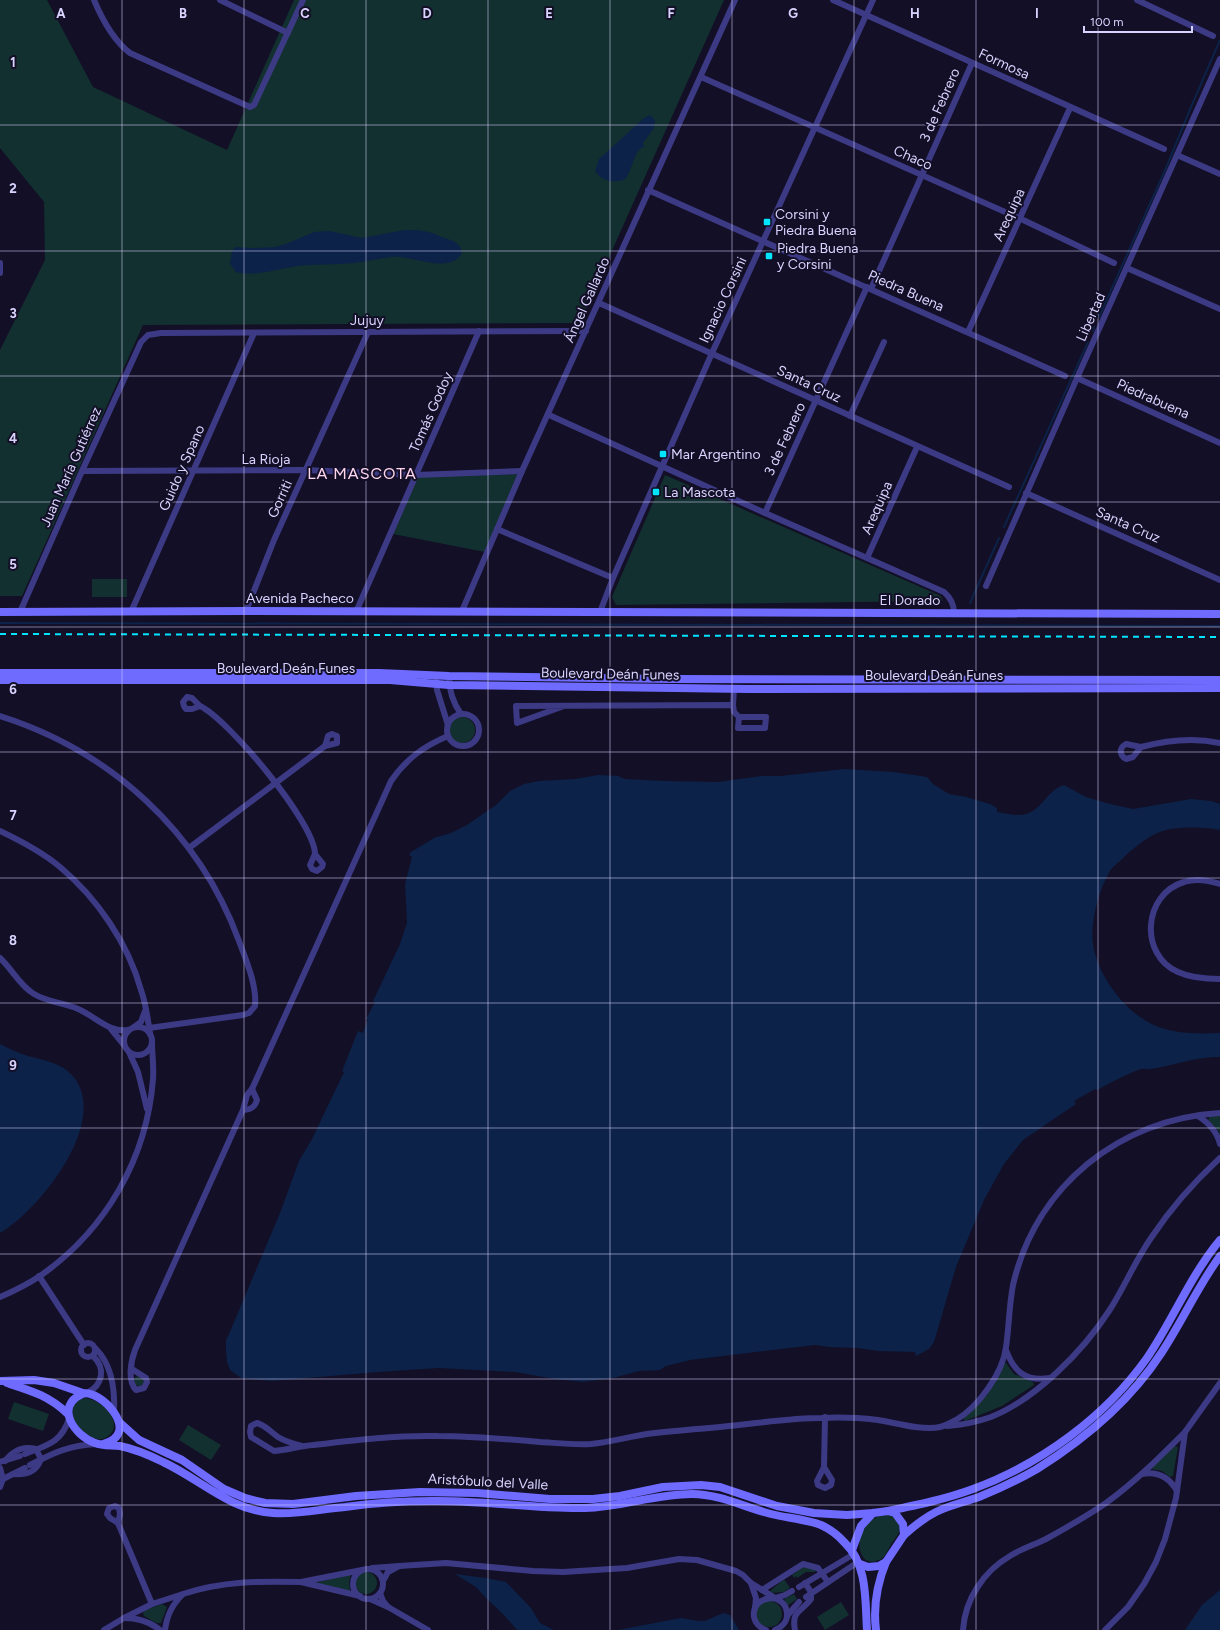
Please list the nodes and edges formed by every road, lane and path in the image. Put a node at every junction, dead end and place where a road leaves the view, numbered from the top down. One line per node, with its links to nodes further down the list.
1 (94, 0): 11 (street)
2 (220, 0): 9 (street)
3 (238, 0): 9 (street)
4 (304, 0): 11 (street)
5 (735, 0): 15 (street, Ángel Gallardo)
6 (833, 0): 10 (street, Formosa)
7 (873, 0): 10 (street, Ignacio Corsini)
8 (1137, 0): 12 (street)
9 (235, 7): 11 (street)
10 (866, 15): 14 (street, Formosa); 17 (street, Ignacio Corsini)
11 (288, 33)
12 (1214, 36)
13 (1220, 59): 19 (street, Libertad)
14 (972, 63): 16 (street, Formosa); 21 (street, 3 de Febrero)
15 (701, 77): 17 (street, Chaco); 22 (street, Ángel Gallardo)
16 (1070, 108): 18 (street, Formosa); 23 (street, Arequipa)
17 (815, 128): 21 (street, Chaco); 24 (street, Ignacio Corsini)
18 (1164, 149)
19 (1177, 155): 20 (street); 27 (street, Libertad)
20 (1220, 174)
21 (922, 175): 23 (street, Chaco); 29 (street, 3 de Febrero)
22 (648, 190): 24 (street, Piedra Buena); 30 (street, Ángel Gallardo)
23 (1021, 219): 26 (street, Chaco); 35 (street, Arequipa)
24 (764, 240): 29 (street, Piedra Buena); 39 (street, Ignacio Corsini)
25 (0, 263): 28 (street)
26 (1114, 263)
27 (1127, 268): 31 (street); 41 (street, Libertad)
28 (0, 272)
29 (869, 288): 35 (street, Piedra Buena); 42 (street, 3 de Febrero)
30 (599, 303): 33 (street, Ángel Gallardo); 39 (street, Santa Cruz)
31 (1220, 309)
32 (479, 331): 33 (street, Jujuy); 34 (street, Jujuy); 52 (street, Tomás Godoy)
33 (586, 331): 43 (street, Ángel Gallardo)
34 (368, 332): 36 (street, Jujuy); 48 (street, Gorriti)
35 (968, 332): 40 (street, Piedra Buena)
36 (254, 333): 37 (street, Jujuy); 50 (street, Guido y Spano)
37 (148, 335): 49 (street, Juan María Gutiérrez)
38 (884, 342): 44 (street)
39 (712, 353): 42 (street, Santa Cruz); 47 (street, Ignacio Corsini)
40 (1065, 376)
41 (1077, 378): 45 (street, Piedrabuena); 54 (street, Libertad)
42 (816, 401): 44 (street, Santa Cruz); 55 (street, 3 de Febrero)
43 (549, 415): 47 (street); 51 (street, Ángel Gallardo)
44 (850, 416): 46 (street, Santa Cruz)
45 (1220, 443)
46 (917, 447): 53 (street, Santa Cruz); 57 (street, Arequipa)
47 (663, 467): 55 (street); 58 (street, Ignacio Corsini)
48 (305, 470): 50 (street, La Rioja); 52 (street, La Rioja); 61 (street, Gorriti)
49 (82, 471): 50 (street, La Rioja); 63 (street, Juan María Gutiérrez)
50 (193, 471): 64 (street, Guido y Spano)
51 (522, 471): 52 (street, La Rioja); 56 (street, Ángel Gallardo)
52 (416, 475): 65 (street, Tomás Godoy)
53 (1009, 487)
54 (1026, 493): 59 (street, Santa Cruz); 60 (street, Libertad)
55 (765, 513): 57 (street)
56 (497, 529): 58 (street); 66 (street, Ángel Gallardo)
57 (867, 558): 68 (street)
58 (613, 578): 67 (street, Ignacio Corsini)
59 (1220, 580)
60 (986, 586)
61 (246, 611): 64 (street, Avenida Pacheco); 65 (street, Avenida Pacheco)
62 (0, 612): 63 (street, Avenida Pacheco)
63 (20, 612): 64 (street, Avenida Pacheco)
64 (131, 612)
65 (356, 612): 66 (street, Avenida Pacheco)
66 (462, 612): 67 (street, Avenida Pacheco)
67 (600, 612): 68 (street, El Dorado)
68 (954, 613): 69 (street, El Dorado)
69 (1220, 614)
70 (0, 673): 71 (street, Boulevard Deán Funes)
71 (436, 675): 72 (street, Boulevard Deán Funes); 75 (street)
72 (449, 676): 74 (street, Boulevard Deán Funes); 76 (street)
73 (0, 680): 75 (street, Boulevard Deán Funes)
74 (1220, 680)
75 (436, 684): 76 (street, Boulevard Deán Funes); 85 (street)
76 (449, 685): 77 (street, Boulevard Deán Funes); 82 (street)
77 (734, 688): 78 (street, Boulevard Deán Funes); 79 (street)
78 (1220, 688)
79 (733, 705): 81 (street); 84 (street)
80 (200, 706): 90 (street)
81 (564, 706): 81 (street)
82 (461, 714): 85 (street); 86 (street)
83 (0, 716): 92 (street)
84 (739, 717): 84 (street)
85 (448, 725): 86 (street)
86 (448, 736): 104 (street)
87 (1220, 743): 89 (street)
88 (325, 746): 90 (street)
89 (1141, 747)
90 (276, 782): 92 (street); 93 (street)
91 (0, 831): 97 (street)
92 (189, 848): 100 (street)
93 (315, 854)
94 (1220, 884): 96 (street)
95 (0, 958): 98 (street)
96 (1220, 979)
97 (146, 1009): 99 (street); 100 (street)
98 (110, 1028): 99 (street); 102 (street)
99 (131, 1029): 100 (street); 102 (street)
100 (150, 1031): 101 (street)
101 (152, 1042): 103 (street); 106 (street)
102 (124, 1046): 103 (street)
103 (129, 1052): 106 (street)
104 (252, 1089): 105 (street); 105 (street)
105 (243, 1110): 119 (street)
106 (148, 1112): 114 (street)
107 (1220, 1113): 108 (street)
108 (1198, 1116): 109 (street); 117 (street)
109 (1220, 1144)
110 (1220, 1154): 111 (street)
111 (1220, 1158): 120 (street)
112 (1220, 1240): 144 (street)
113 (1220, 1256): 147 (street)
114 (39, 1276): 115 (street); 116 (street)
115 (0, 1297)
116 (84, 1345): 118 (street); 118 (street)
117 (1006, 1350): 120 (street); 130 (street)
118 (94, 1353): 121 (street); 122 (street)
119 (132, 1369)
120 (1050, 1378): 130 (street)
121 (101, 1379): 122 (street); 125 (street)
122 (111, 1380): 126 (street)
123 (0, 1381): 125 (street); 127 (street)
124 (1220, 1383): 131 (street)
125 (85, 1393): 126 (street); 127 (street)
126 (114, 1412): 129 (street)
127 (68, 1417): 132 (street); 134 (street)
128 (825, 1417): 130 (street); 133 (street); 137 (street)
129 (119, 1422): 132 (street); 145 (street, Aristóbulo del Valle)
130 (941, 1427)
131 (1185, 1432): 140 (street); 143 (street)
132 (99, 1444): 135 (street); 148 (street, Aristóbulo del Valle)
133 (302, 1446): 133 (street)
134 (36, 1449): 135 (street); 136 (street); 136 (street)
135 (41, 1459): 139 (street); 139 (street)
136 (2, 1462)
137 (824, 1467)
138 (0, 1468): 141 (street)
139 (13, 1474): 141 (street)
140 (1142, 1474): 143 (street); 183 (street)
141 (3, 1479): 142 (street)
142 (0, 1487)
143 (1177, 1491): 184 (street)
144 (888, 1510): 145 (street); 147 (street)
145 (873, 1513): 148 (street)
146 (118, 1523): 167 (street)
147 (904, 1534): 149 (street)
148 (853, 1552): 150 (street); 153 (street)
149 (886, 1562): 150 (street); 182 (street)
150 (859, 1563): 156 (street); 181 (street)
151 (399, 1566): 152 (street); 154 (street); 157 (street)
152 (365, 1570): 154 (street); 155 (street); 163 (street)
153 (822, 1572): 156 (street); 158 (street); 162 (street)
154 (383, 1581): 160 (street)
155 (302, 1582): 161 (street); 163 (street)
156 (828, 1582): 162 (street)
157 (751, 1583): 158 (street); 169 (street)
158 (762, 1590): 164 (street)
159 (792, 1591): 164 (street)
160 (380, 1593): 165 (street); 168 (street)
161 (183, 1594): 167 (street); 175 (street)
162 (809, 1595): 172 (street)
163 (360, 1596): 165 (street)
164 (775, 1598): 169 (street); 170 (street)
165 (370, 1599): 168 (street)
166 (799, 1602): 170 (street)
167 (152, 1604): 171 (street)
168 (388, 1607): 176 (street)
169 (755, 1609): 177 (street)
170 (787, 1616): 172 (street); 178 (street)
171 (124, 1618): 173 (street); 174 (street)
172 (794, 1619): 180 (street)
173 (104, 1630)
174 (160, 1630)
175 (165, 1630)
176 (428, 1630)
177 (766, 1630)
178 (776, 1630): 179 (street)
179 (787, 1630)
180 (796, 1630)
181 (867, 1630)
182 (876, 1630)
183 (963, 1630)
184 (1105, 1630)

